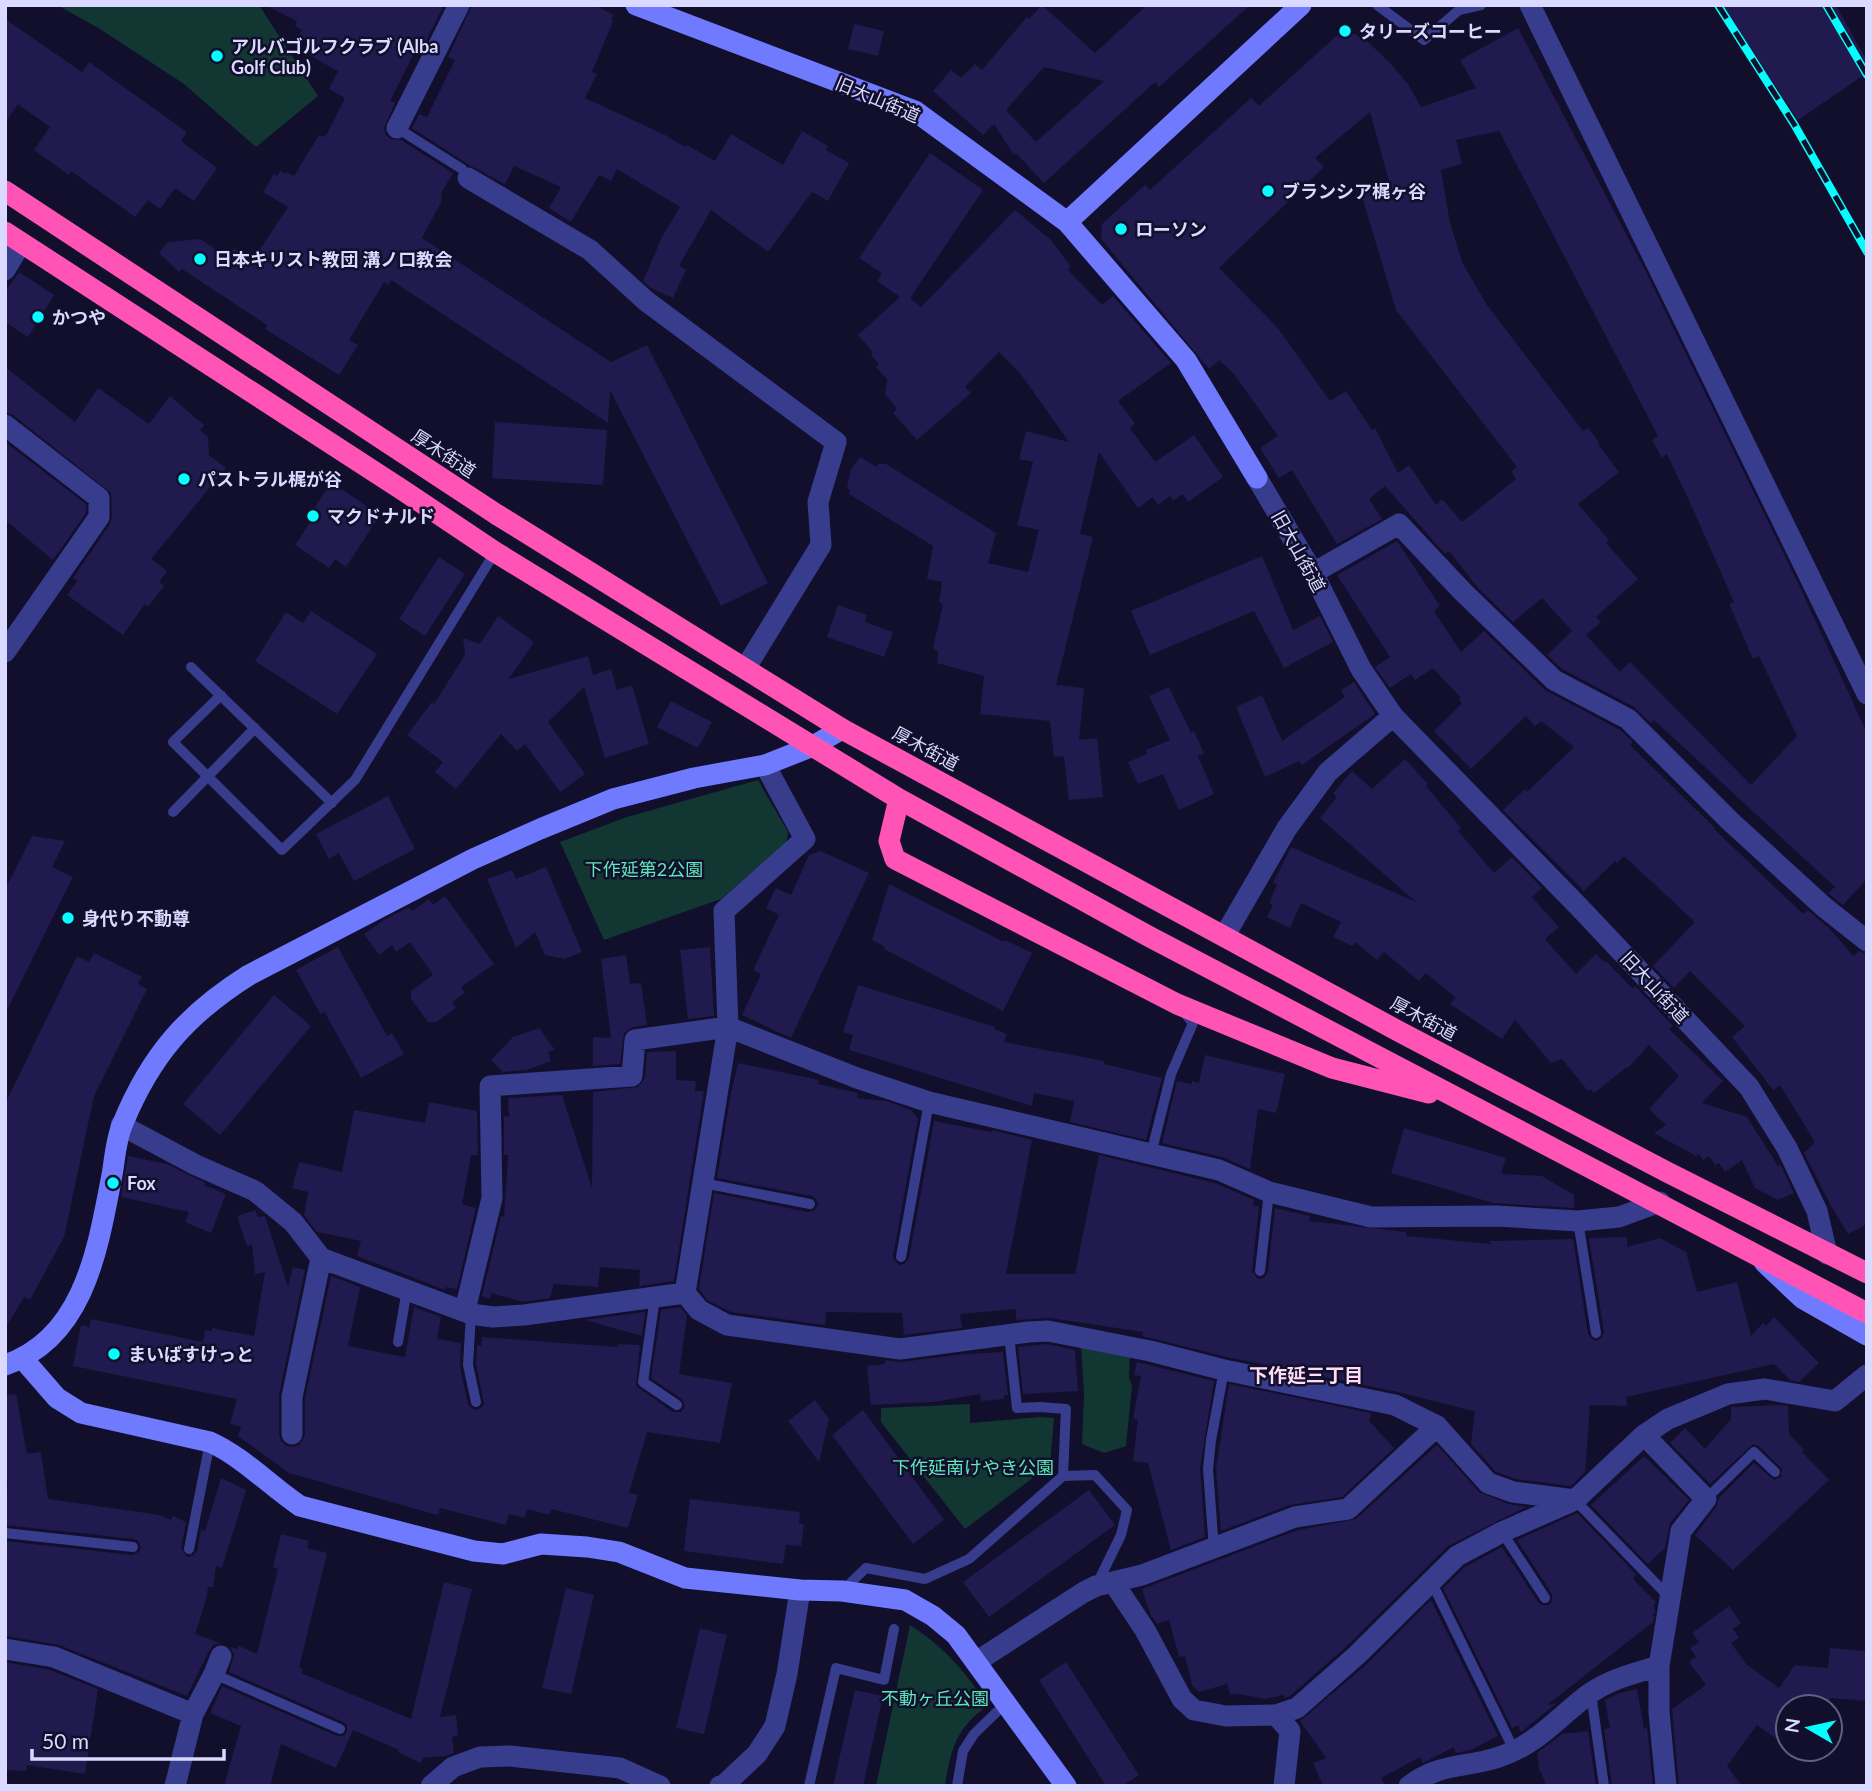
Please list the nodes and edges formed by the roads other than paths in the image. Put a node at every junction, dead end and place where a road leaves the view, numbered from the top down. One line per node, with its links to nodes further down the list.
1 (458, 5): 7 (street)
2 (636, 5): 10 (street, 旧大山街道)
3 (1301, 5): 10 (street)
4 (1377, 5): 5 (lane)
5 (1481, 5)
6 (1530, 5): 19 (street)
7 (397, 128): 8 (lane)
8 (468, 178): 18 (street)
9 (5, 191): 18 (highway, 厚木街道)
10 (1067, 222): 15 (street, 旧大山街道)
11 (13, 238): 12 (street); 14 (highway)
12 (5, 270)
13 (5, 425): 16 (street)
14 (495, 552): 24 (highway); 28 (lane)
15 (1312, 573): 21 (street, 旧大山街道); 31 (street)
16 (5, 652)
17 (191, 667): 20 (lane)
18 (745, 669): 23 (highway, 厚木街道)
19 (1867, 694)
20 (221, 695): 22 (lane); 26 (lane)
21 (1393, 716): 30 (street); 44 (street, 旧大山街道)
22 (255, 728): 26 (lane); 28 (lane)
23 (842, 729): 24 (street); 30 (highway, 厚木街道)
24 (813, 746): 25 (street); 27 (highway)
25 (765, 765): 33 (street); 36 (street)
26 (208, 776): 28 (lane); 29 (lane)
27 (899, 799): 32 (highway); 35 (highway)
28 (332, 803)
29 (173, 812)
30 (1225, 935): 44 (highway, 厚木街道)
31 (1867, 941)
32 (1177, 1004): 35 (highway); 37 (lane)
33 (728, 1027): 34 (street); 38 (street); 52 (street)
34 (929, 1102): 37 (street); 45 (lane)
35 (1465, 1102): 40 (highway)
36 (121, 1125): 46 (street); 58 (street)
37 (1151, 1154): 39 (street)
38 (703, 1183): 41 (lane); 50 (street)
39 (1269, 1192): 42 (street); 47 (lane)
40 (1660, 1202): 42 (street); 43 (highway)
41 (810, 1204)
42 (1578, 1221): 54 (lane)
43 (1754, 1252): 53 (highway); 56 (street)
44 (1826, 1254): 48 (highway, 厚木街道)
45 (901, 1256)
46 (321, 1258): 49 (street); 64 (street)
47 (1260, 1271)
48 (1867, 1273)
49 (407, 1289): 52 (street); 57 (lane)
50 (685, 1293): 51 (street); 55 (street)
51 (655, 1297): 52 (street); 62 (lane)
52 (468, 1312): 61 (lane)
53 (1867, 1313)
54 (1596, 1333)
55 (1009, 1335): 59 (street); 68 (lane)
56 (1867, 1335)
57 (398, 1342)
58 (14, 1362): 66 (street)
59 (1224, 1370): 63 (street); 75 (lane)
60 (1867, 1375): 65 (street)
61 (475, 1402)
62 (677, 1405)
63 (1437, 1426): 70 (street); 75 (street)
64 (292, 1434)
65 (1644, 1435): 69 (street); 70 (street)
66 (209, 1442): 74 (lane); 78 (street)
67 (1776, 1472): 69 (lane)
68 (1063, 1476): 77 (lane); 79 (lane)
69 (1706, 1499): 81 (street)
70 (1575, 1500): 71 (street); 81 (lane)
71 (1502, 1532): 76 (street); 80 (lane)
72 (5, 1533): 73 (lane)
73 (133, 1547)
74 (189, 1549)
75 (1214, 1549): 77 (street)
76 (1431, 1581): 90 (street); 92 (lane)
77 (1105, 1584): 84 (street); 90 (street)
78 (800, 1590): 79 (street); 96 (street)
79 (842, 1591): 84 (street)
80 (1545, 1598)
81 (1670, 1598): 86 (street)
82 (894, 1629): 97 (lane)
83 (5, 1648): 89 (street)
84 (976, 1662): 88 (street)
85 (218, 1665): 89 (street); 91 (lane)
86 (1660, 1666): 87 (street); 103 (street)
87 (1591, 1693): 92 (street); 102 (lane)
88 (1006, 1703): 98 (lane); 99 (street)
89 (193, 1714): 93 (street)
90 (1276, 1715): 100 (street)
91 (340, 1729)
92 (1514, 1750): 101 (street)
93 (175, 1786)
94 (430, 1786): 95 (street)
95 (660, 1786)
96 (720, 1786)
97 (809, 1786)
98 (957, 1786)
99 (1066, 1786)
100 (1284, 1786)
101 (1409, 1786)
102 (1604, 1786)
103 (1666, 1786)

